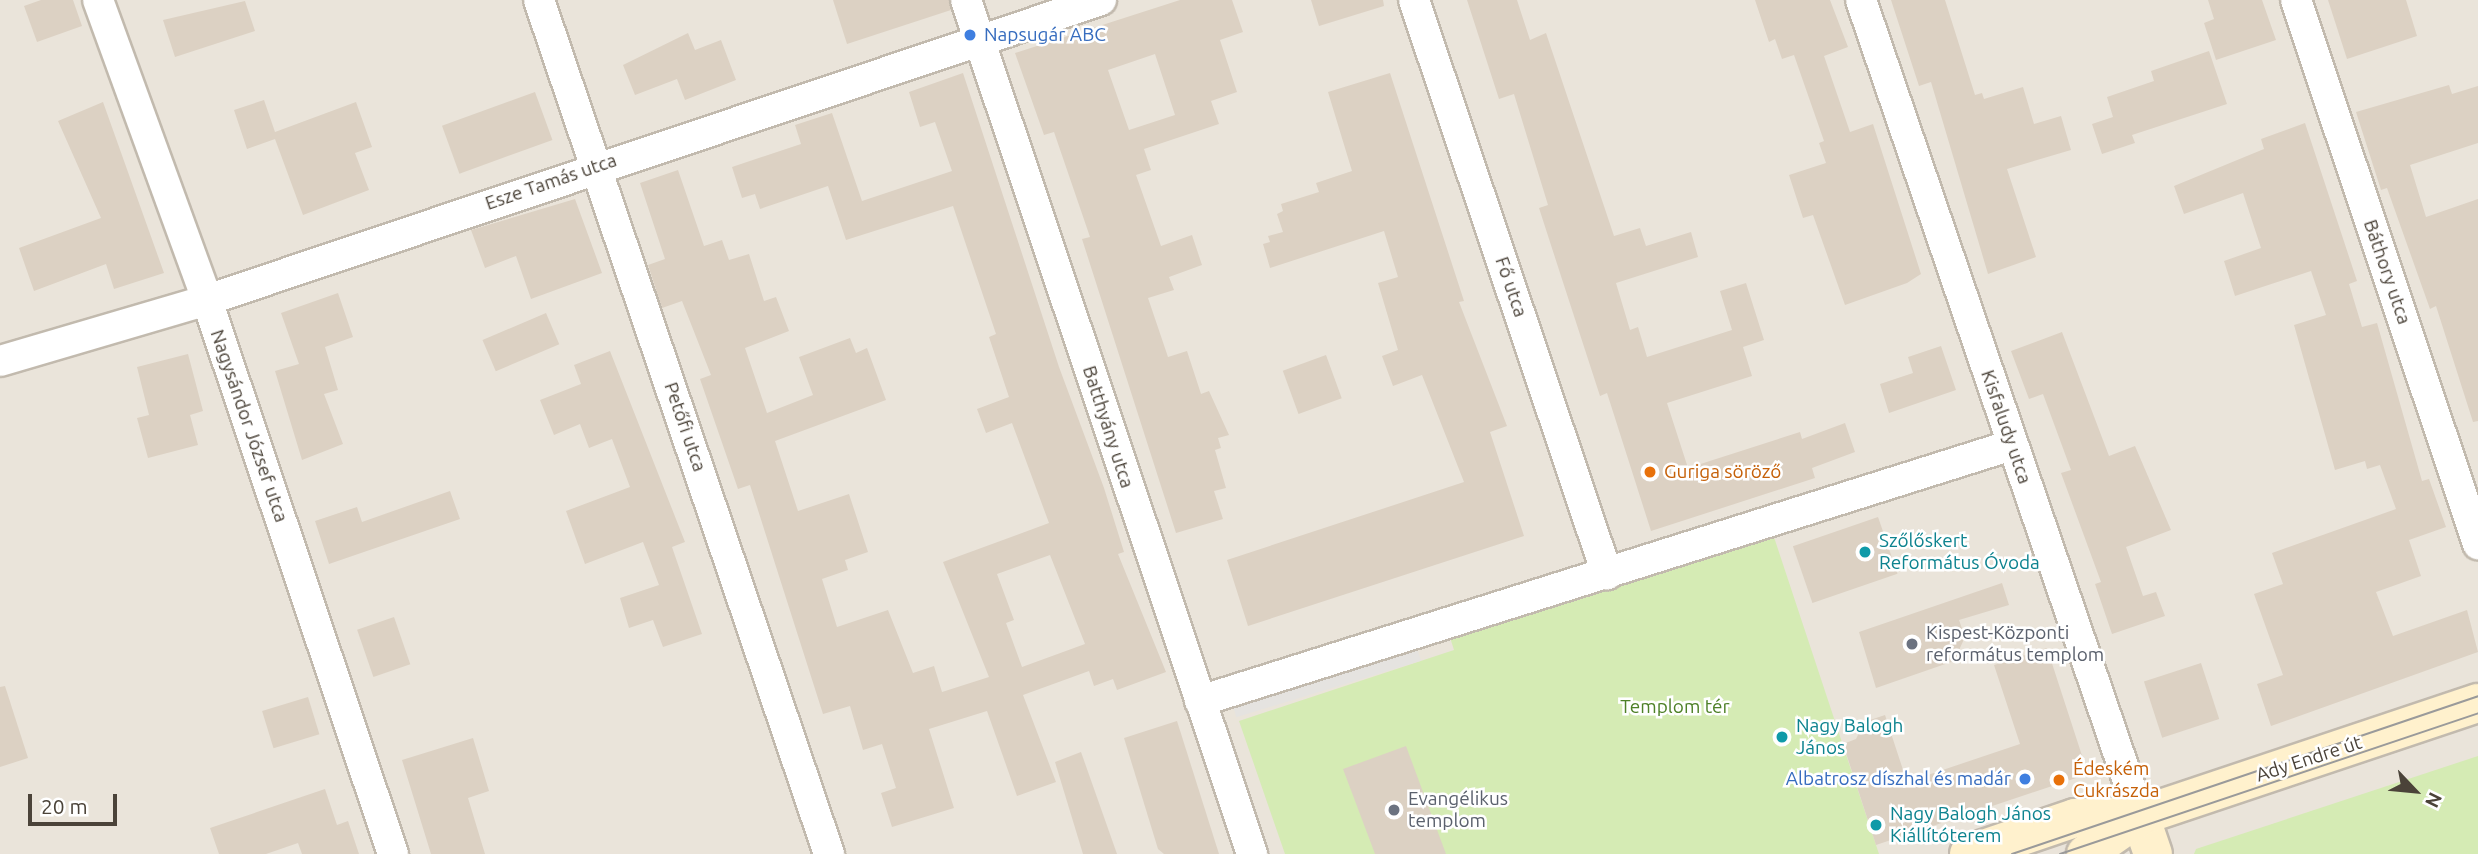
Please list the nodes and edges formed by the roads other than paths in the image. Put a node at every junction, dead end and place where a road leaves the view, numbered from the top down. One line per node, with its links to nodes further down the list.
1 (98, 0): 10 (street, Nagysándor József utca)
2 (539, 0): 9 (street, Petőfi utca)
3 (966, 0): 8 (street, Batthyány utca)
4 (1101, 0): 8 (street, Esze Tamás utca)
5 (1414, 0): 14 (street, Fő utca)
6 (1861, 0): 12 (street, Kisfaludy utca)
7 (2296, 0): 13 (street, Báthory utca)
8 (979, 40): 9 (street, Esze Tamás utca); 15 (street, Batthyány utca)
9 (598, 166): 10 (street, Esze Tamás utca); 19 (street, Petőfi utca)
10 (206, 300): 11 (street, Esze Tamás utca); 18 (street, Nagysándor József utca)
11 (0, 360)
12 (2012, 445): 14 (street); 17 (street, Kisfaludy utca)
13 (2478, 544)
14 (1607, 574): 15 (street)
15 (1200, 701): 20 (street, Batthyány utca)
16 (2478, 703): 17 (street, Ady Endre út)
17 (2140, 816): 21 (street, Ady Endre út); 22 (street, Ady Endre út); 23 (street, Kisfaludy utca)
18 (393, 854)
19 (829, 854)
20 (1252, 854)
21 (1969, 854)
22 (2086, 854)
23 (2153, 854)

